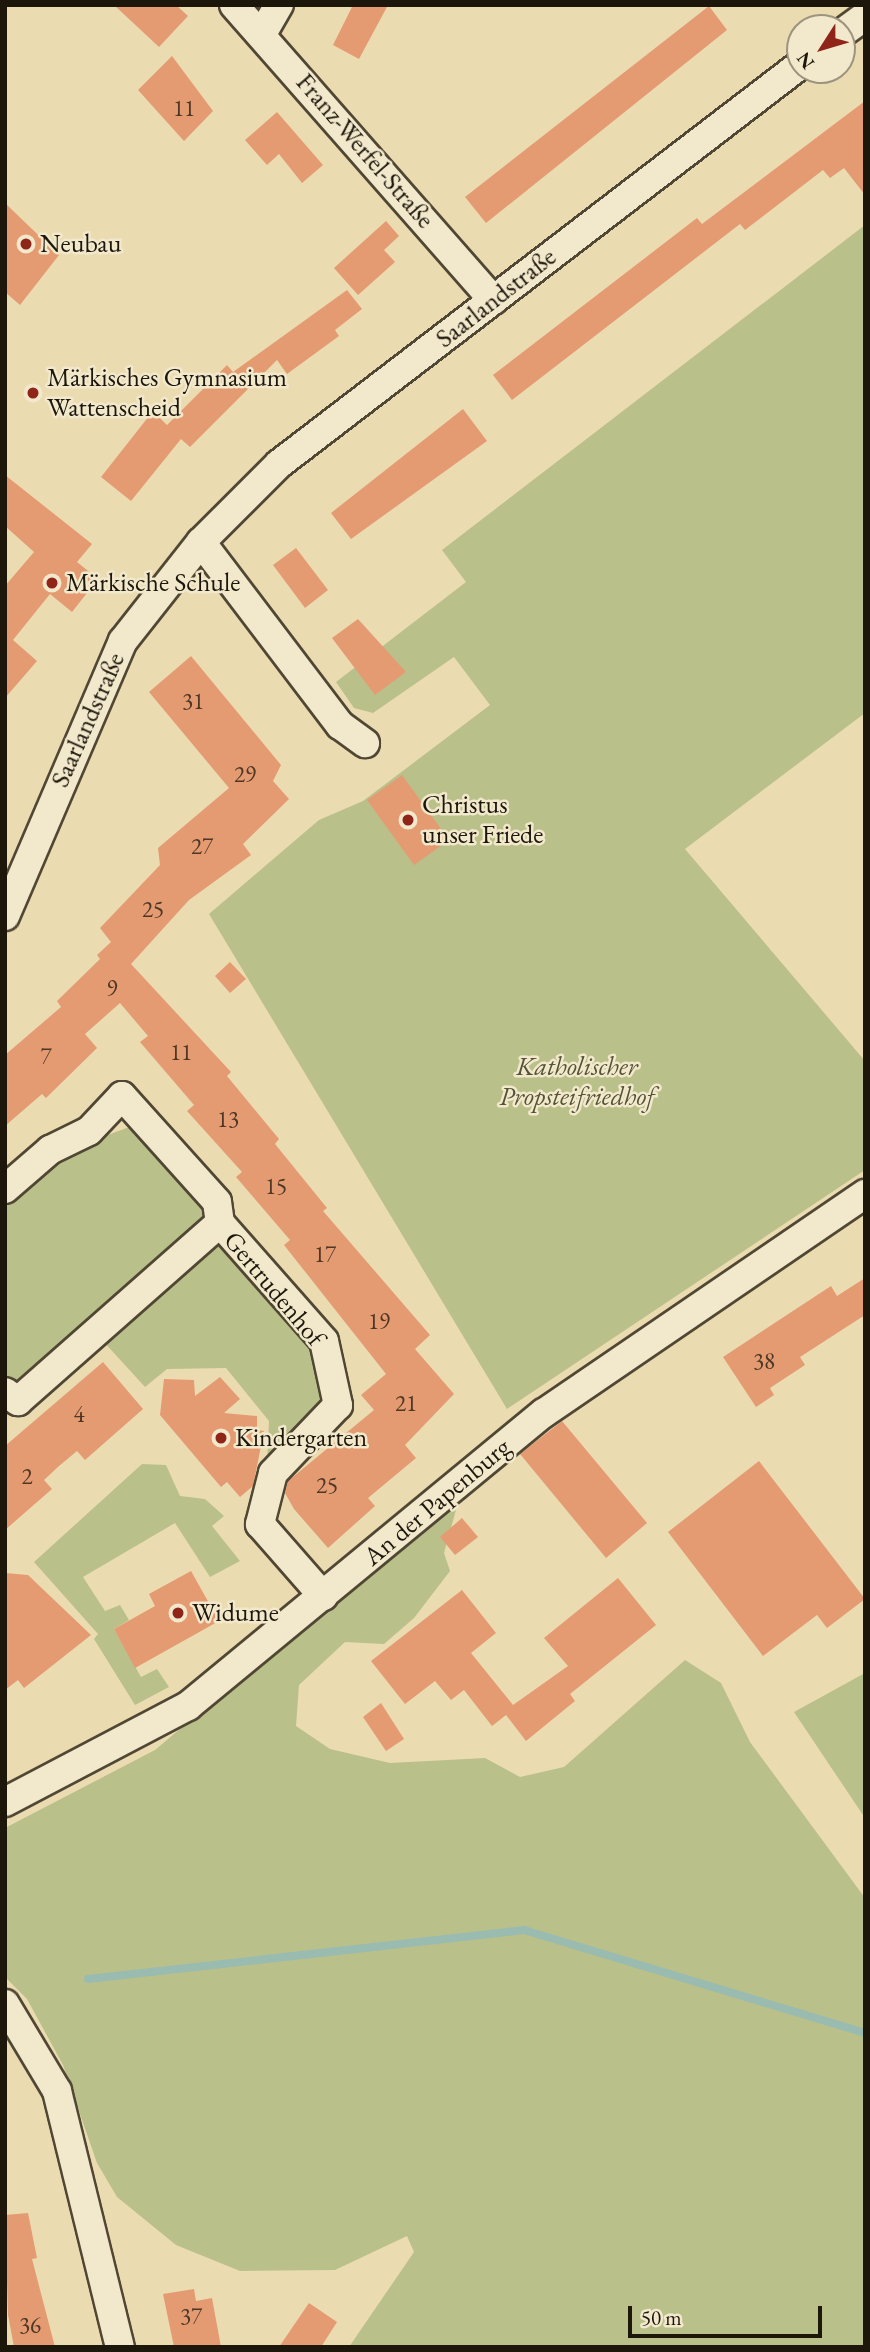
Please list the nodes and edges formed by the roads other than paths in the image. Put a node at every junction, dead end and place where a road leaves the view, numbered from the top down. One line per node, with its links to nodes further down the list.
1 (234, 5): 3 (street, Franz-Werfel-Straße)
2 (279, 5): 3 (street)
3 (262, 34): 5 (street, Franz-Werfel-Straße)
4 (786, 76): 5 (street, Saarlandstraße)
5 (493, 300): 6 (street, Saarlandstraße)
6 (201, 542): 7 (street); 8 (street, Saarlandstraße)
7 (365, 743)
8 (5, 916)
9 (5, 1189): 11 (street, Gertrudenhof)
10 (865, 1194): 13 (street, An der Papenburg)
11 (220, 1223): 12 (street, Gertrudenhof); 13 (street, Gertrudenhof)
12 (10, 1402)
13 (323, 1596): 14 (street, An der Papenburg)
14 (5, 1802)
15 (5, 2004): 16 (street)
16 (120, 2347)

